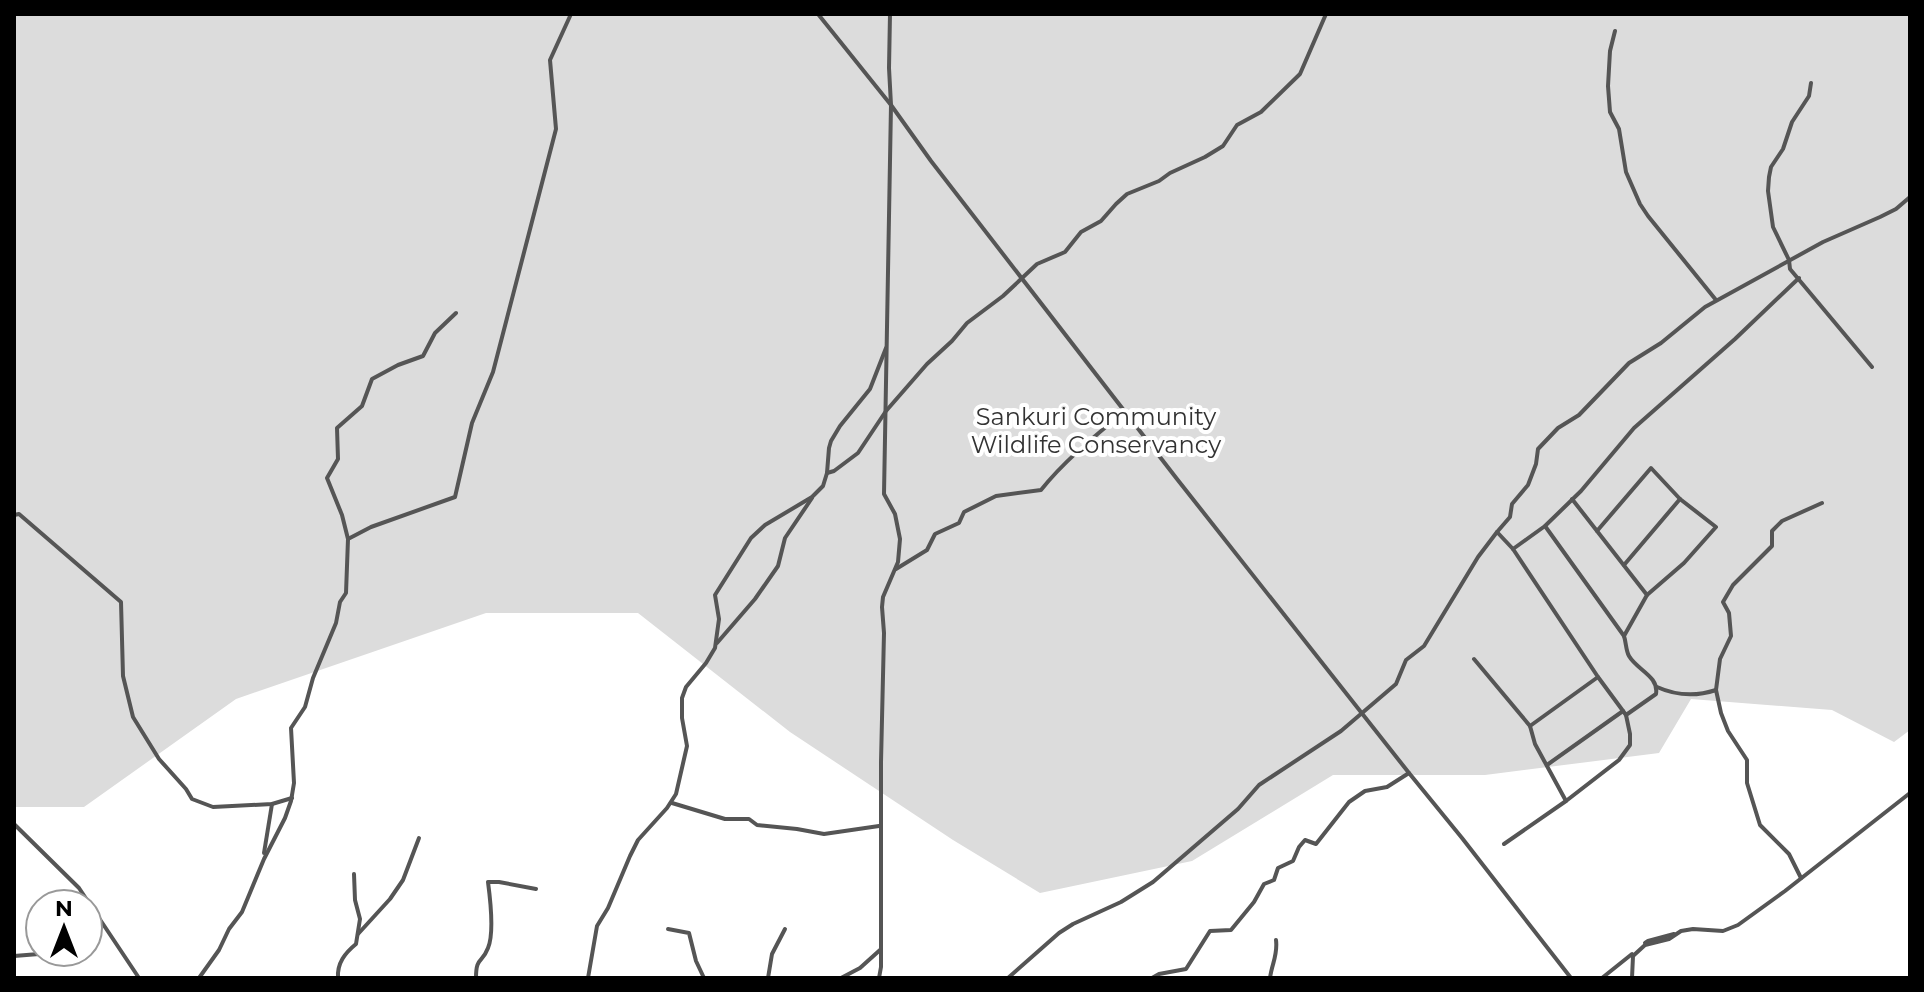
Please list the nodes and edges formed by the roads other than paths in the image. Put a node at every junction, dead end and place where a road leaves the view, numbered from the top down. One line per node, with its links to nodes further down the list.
1 (571, 14): 27 (street)
2 (818, 14): 7 (street)
3 (890, 14): 7 (street)
4 (1326, 14): 11 (street)
5 (1615, 31): 12 (street)
6 (1811, 83): 9 (street)
7 (891, 105): 11 (street); 14 (street)
8 (1910, 197): 9 (street)
9 (1789, 260): 10 (street); 12 (street)
10 (1799, 278): 15 (street); 20 (street)
11 (1022, 279): 16 (street); 17 (street)
12 (1716, 300): 26 (street)
13 (456, 313): 27 (street)
14 (887, 347): 16 (street); 18 (street)
15 (1872, 367)
16 (886, 411): 18 (street); 30 (street)
17 (1125, 411): 30 (street); 38 (street)
18 (827, 473): 19 (street)
19 (812, 497): 33 (street); 33 (street)
20 (1572, 499): 24 (street); 25 (street)
21 (1680, 499): 25 (street); 29 (street); 31 (street)
22 (1822, 503): 37 (street)
23 (14, 515): 47 (street)
24 (1545, 526): 28 (street); 32 (street)
25 (1597, 531): 29 (street)
26 (1497, 532): 28 (street); 38 (street)
27 (348, 539): 44 (street)
28 (1513, 549): 35 (street)
29 (1624, 565): 31 (street)
30 (896, 569): 49 (street)
31 (1647, 595): 32 (street)
32 (1624, 636): 36 (street)
33 (716, 644): 46 (street)
34 (1474, 659): 40 (street)
35 (1598, 677): 39 (street); 40 (street)
36 (1657, 687): 37 (street); 39 (street)
37 (1716, 690): 54 (street)
38 (1361, 713): 42 (street); 71 (street)
39 (1625, 713): 41 (street); 45 (street)
40 (1530, 726): 41 (street)
41 (1547, 765): 45 (street)
42 (1409, 773): 72 (street); 74 (street)
43 (1910, 793): 54 (street)
44 (292, 798): 47 (street); 52 (street)
45 (1566, 801): 51 (street)
46 (672, 803): 49 (street); 66 (street)
47 (272, 804): 52 (street)
48 (14, 824): 62 (street)
49 (881, 826): 61 (street)
50 (419, 838): 59 (street)
51 (1504, 844)
52 (264, 859): 63 (street)
53 (354, 874): 59 (street)
54 (1801, 878): 58 (street)
55 (536, 889): 65 (street)
56 (668, 929): 67 (street)
57 (785, 929): 68 (street)
58 (1676, 933): 75 (street); 76 (street)
59 (358, 934): 64 (street)
60 (1276, 940): 73 (street)
61 (880, 950): 69 (street); 70 (street)
62 (139, 978)
63 (199, 978)
64 (338, 978)
65 (476, 978)
66 (588, 978)
67 (704, 978)
68 (768, 978)
69 (841, 978)
70 (879, 978)
71 (1008, 978)
72 (1152, 978)
73 (1270, 978)
74 (1571, 978)
75 (1602, 978)
76 (1632, 978)

